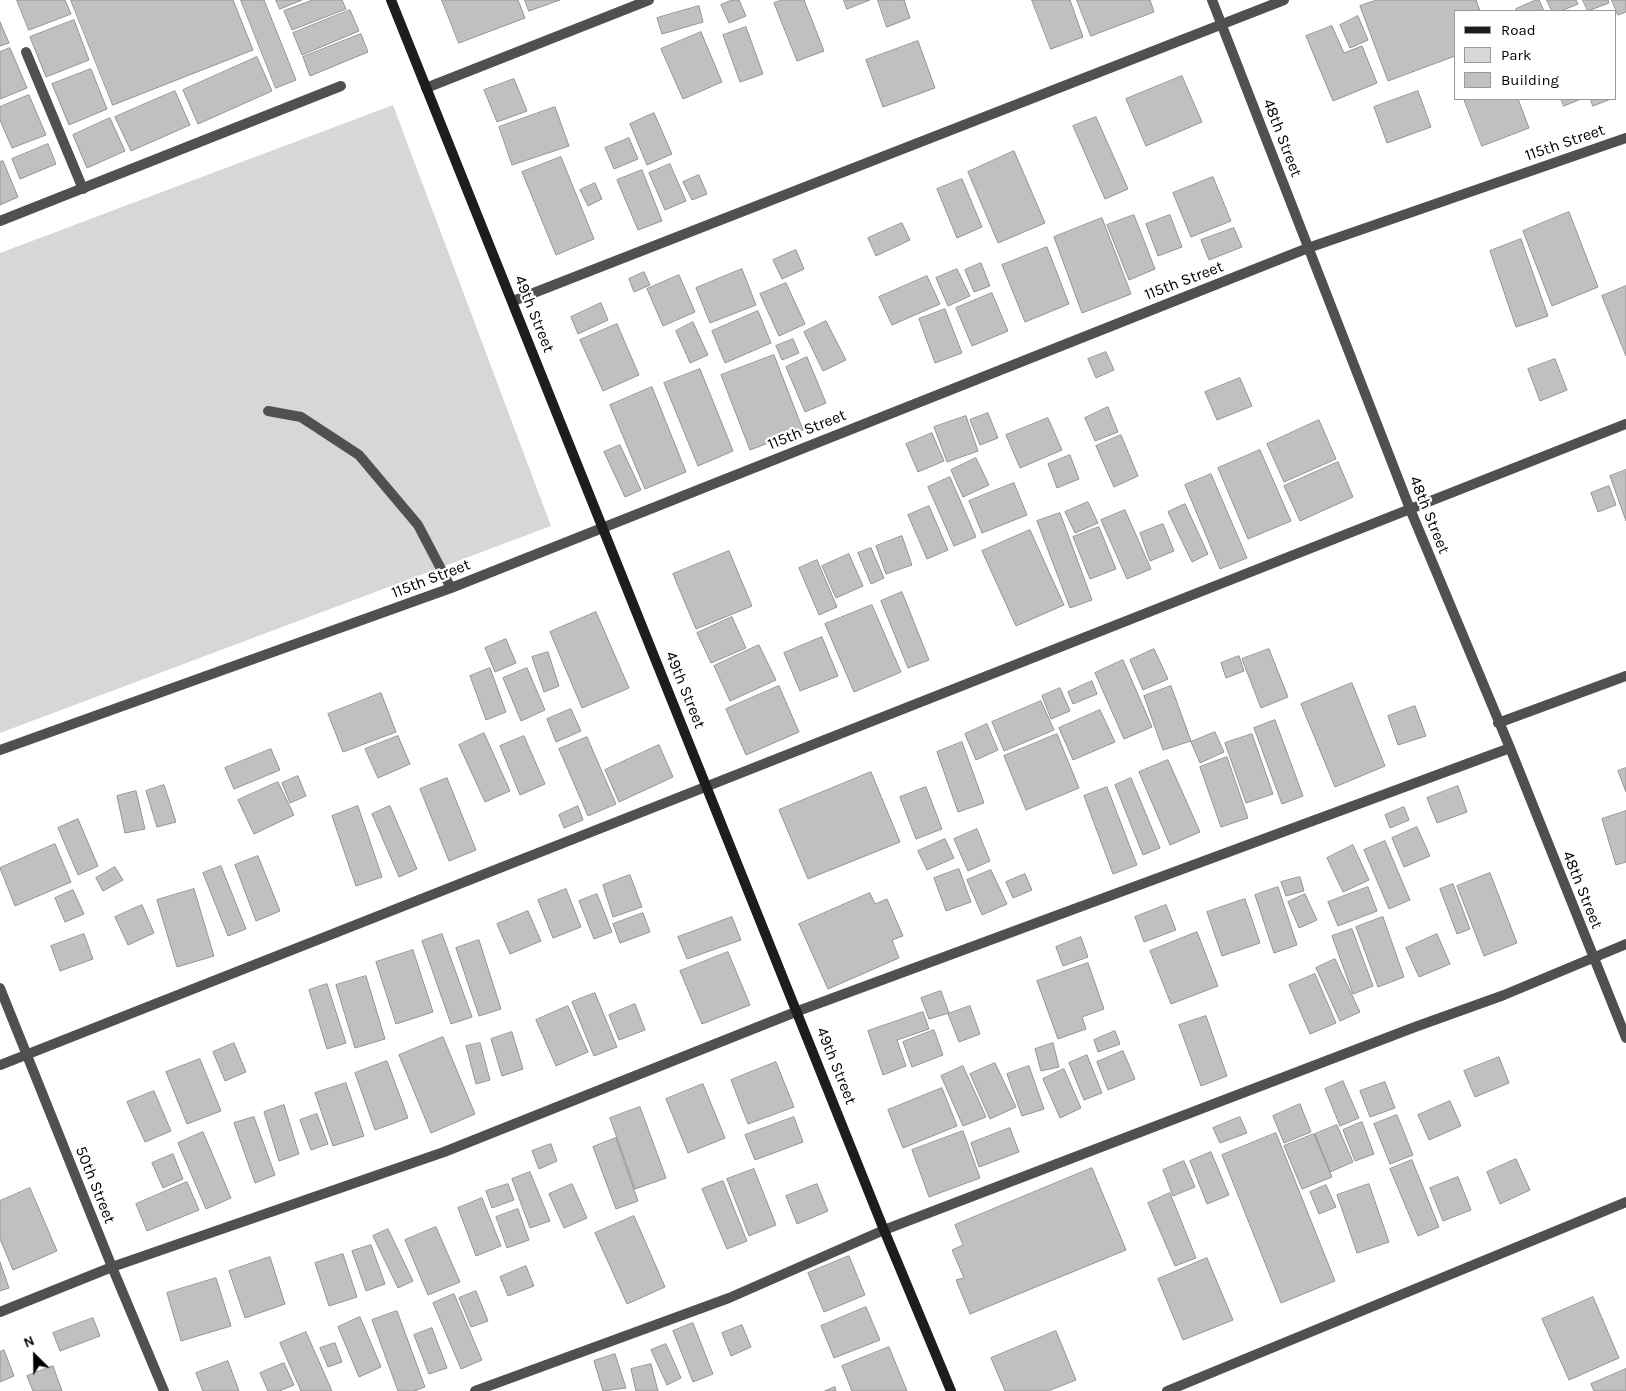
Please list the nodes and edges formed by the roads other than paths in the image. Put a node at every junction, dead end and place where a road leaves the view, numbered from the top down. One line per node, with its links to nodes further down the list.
1 (391, 0): 8 (main road, 49th Street)
2 (649, 0): 8 (street)
3 (1212, 0): 5 (street, 48th Street)
4 (1284, 0): 5 (street)
5 (1221, 24): 12 (street, 48th Street); 13 (street)
6 (26, 52): 10 (street)
7 (341, 86): 10 (street)
8 (426, 88): 13 (main road, 49th Street)
9 (1626, 138): 12 (street, 115th Street)
10 (83, 189): 11 (street)
11 (0, 221)
12 (1308, 248): 16 (street, 48th Street); 17 (street, 115th Street)
13 (513, 301): 17 (main road, 49th Street)
14 (268, 411): 18 (street)
15 (1626, 424): 16 (street)
16 (1410, 509): 20 (street, 48th Street); 23 (street)
17 (602, 527): 18 (street, 115th Street); 23 (main road, 49th Street)
18 (451, 588): 22 (street, 115th Street)
19 (1626, 676): 20 (street)
20 (1498, 723): 21 (street, 48th Street)
21 (1510, 748): 25 (street, 48th Street); 27 (street)
22 (0, 750)
23 (707, 784): 27 (main road, 49th Street); 29 (street)
24 (1626, 944): 25 (street)
25 (1593, 957): 28 (street, 48th Street); 32 (street)
26 (0, 988): 29 (street, 50th Street)
27 (798, 1011): 32 (main road, 49th Street); 33 (street)
28 (1626, 1038)
29 (26, 1055): 30 (street); 33 (street, 50th Street)
30 (0, 1065)
31 (1626, 1202): 38 (street)
32 (884, 1230): 36 (street); 37 (main road, 49th Street)
33 (112, 1267): 34 (street); 35 (street, 50th Street)
34 (0, 1312)
35 (164, 1391)
36 (475, 1391)
37 (951, 1391)
38 (1167, 1391)

